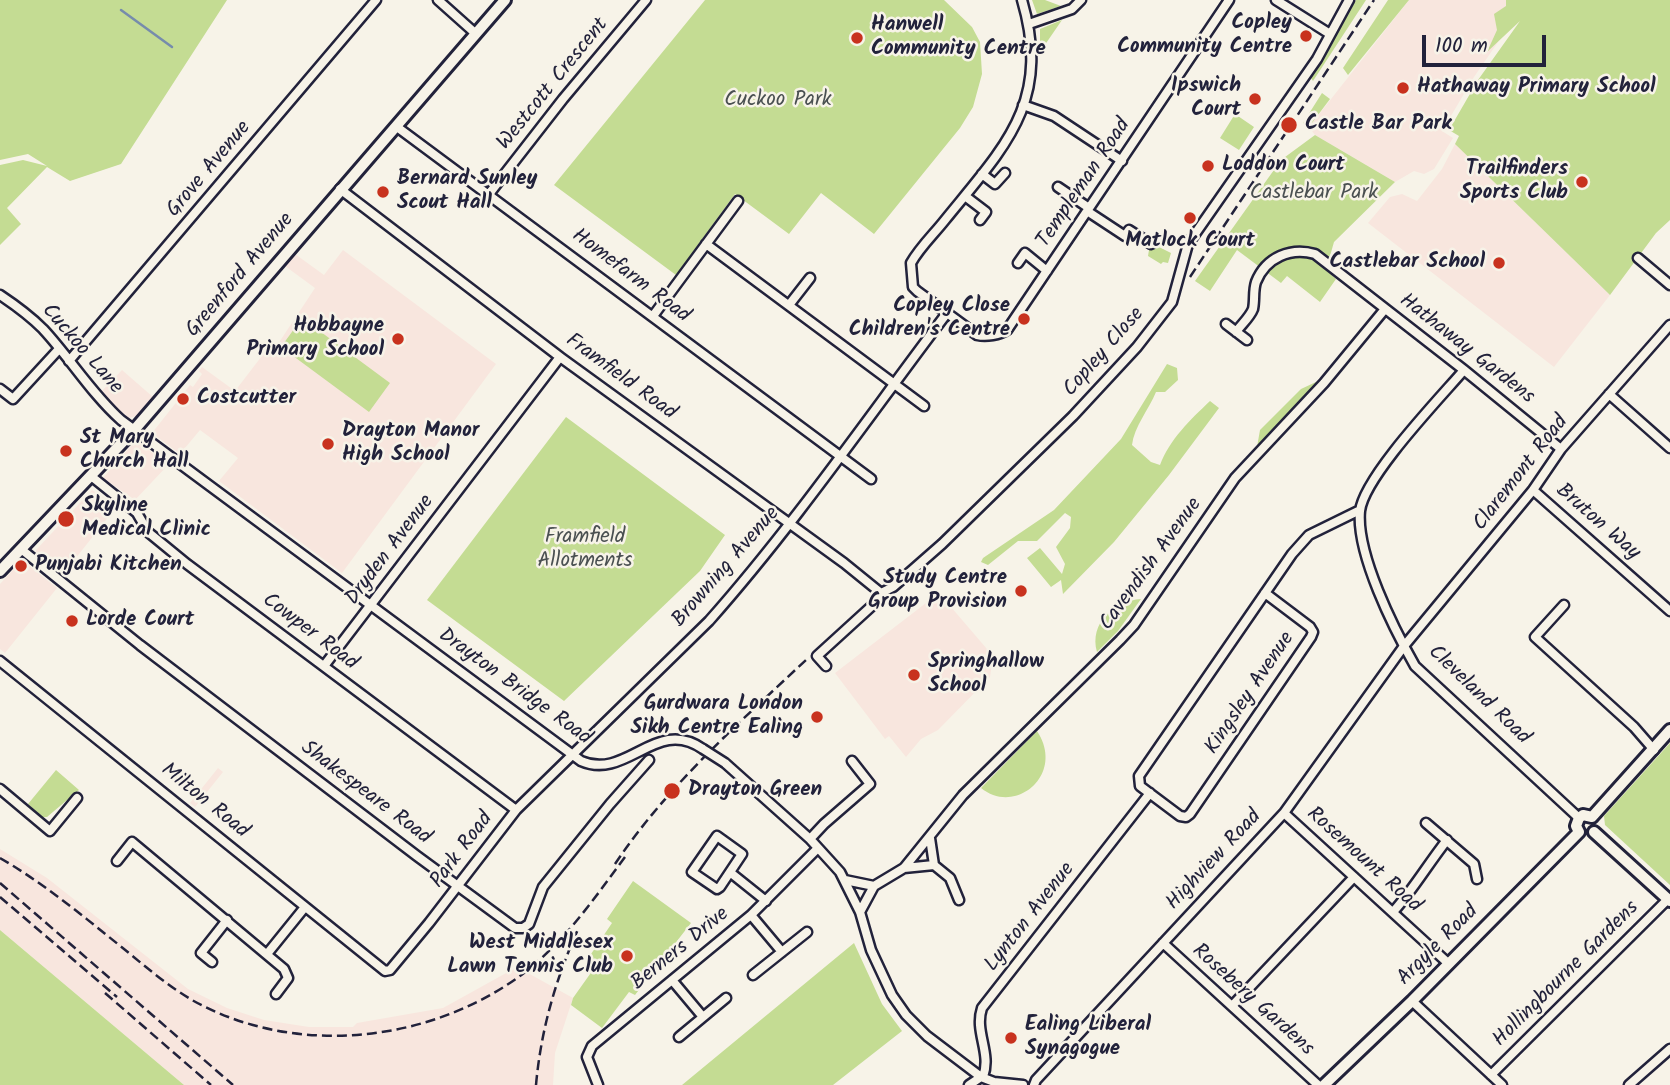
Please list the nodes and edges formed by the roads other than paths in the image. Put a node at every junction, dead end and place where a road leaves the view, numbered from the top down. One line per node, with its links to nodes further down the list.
1 (376, 0): 43 (street, Grove Avenue)
2 (438, 0): 11 (street)
3 (505, 0): 11 (street, Greenford Avenue)
4 (646, 0): 20 (street, Westcott Crescent)
5 (1022, 0): 10 (street)
6 (1082, 0): 10 (street)
7 (1229, 0): 15 (street, Templeman Road)
8 (1276, 0): 12 (street)
9 (1349, 0): 12 (street, Copley Close)
10 (1029, 24): 13 (street)
11 (475, 33): 14 (street, Greenford Avenue)
12 (1330, 34): 60 (street, Copley Close)
13 (1023, 105): 15 (street); 17 (street)
14 (397, 127): 19 (street, Greenford Avenue); 20 (street, Homefarm Road)
15 (1122, 161): 23 (street, Templeman Road)
16 (1005, 173): 17 (street)
17 (982, 174): 21 (street)
18 (1058, 187): 23 (street)
19 (340, 189): 42 (street, Framfield Road); 49 (street, Greenford Avenue)
20 (489, 194): 36 (street, Homefarm Road)
21 (965, 196): 24 (street); 35 (street)
22 (738, 201): 25 (street)
23 (1088, 209): 26 (street); 29 (street, Templeman Road)
24 (980, 220)
25 (706, 244): 33 (street); 36 (street)
26 (1151, 244)
27 (1638, 258): 31 (street)
28 (1018, 263): 29 (street)
29 (1047, 271): 35 (street, Templeman Road)
30 (810, 278): 33 (street)
31 (1670, 285)
32 (0, 295): 41 (street, Cuckoo Lane)
33 (789, 305): 45 (street)
34 (1385, 309): 39 (street, Hathaway Gardens); 44 (street, Hathaway Gardens); 84 (street, Cavendish Avenue)
35 (947, 313): 45 (street, Browning Avenue)
36 (653, 316): 52 (street, Homefarm Road)
37 (1226, 324): 39 (street)
38 (1670, 325): 47 (street, Claremont Road)
39 (1236, 332): 40 (street)
40 (1247, 340)
41 (59, 349): 43 (street, Cuckoo Lane); 46 (street)
42 (560, 357): 57 (street, Framfield Road); 62 (street, Dryden Avenue)
43 (69, 361): 49 (street, Cuckoo Lane)
44 (1464, 370): 51 (street, Hathaway Gardens); 56 (street)
45 (894, 384): 48 (street); 52 (street, Browning Avenue)
46 (0, 388)
47 (1609, 394): 50 (street); 51 (street, Claremont Road)
48 (924, 406)
49 (135, 429): 53 (street, Greenford Avenue); 62 (street, Drayton Bridge Road)
50 (1670, 448)
51 (1560, 449): 55 (street, Claremont Road)
52 (841, 456): 54 (street); 57 (street, Browning Avenue)
53 (91, 476): 58 (street, Greenford Avenue); 67 (street, Cowper Road)
54 (872, 479)
55 (1533, 490): 64 (street, Bruton Way); 65 (street, Claremont Road)
56 (1360, 510): 61 (street); 65 (street, Cleveland Road)
57 (788, 523): 60 (street, Framfield Road); 71 (street, Browning Avenue)
58 (21, 549): 59 (street, Greenford Avenue); 96 (street, Shakespeare Road)
59 (0, 571)
60 (880, 593): 68 (street, Copley Close)
61 (1265, 593): 75 (street); 75 (street, Kingsley Avenue)
62 (372, 605): 67 (street, Dryden Avenue); 71 (street, Drayton Bridge Road)
63 (1564, 605): 70 (street)
64 (1670, 611)
65 (1404, 646): 78 (street, Highview Road); 80 (street, Cleveland Road)
66 (0, 661): 100 (street, Milton Road)
67 (324, 666): 77 (street, Cowper Road)
68 (826, 666)
69 (1670, 730): 70 (street)
70 (1654, 750): 79 (street)
71 (572, 754): 77 (street, Park Road); 85 (street, Drayton Bridge Road, bridge)
72 (649, 760): 96 (street, Shakespeare Road)
73 (852, 761): 85 (street)
74 (0, 789): 76 (street)
75 (1150, 793): 122 (street, Lynton Avenue)
76 (77, 798)
77 (516, 810): 96 (street, Park Road)
78 (1284, 813): 92 (street, Rosemount Road); 106 (street, Highview Road)
79 (1592, 817): 80 (street); 83 (street)
80 (1578, 818): 82 (street)
81 (1426, 823): 86 (street)
82 (1579, 832): 83 (street); 110 (street, Argyle Road)
83 (1594, 832): 98 (street)
84 (930, 838): 89 (street); 90 (street, Cavendish Avenue)
85 (810, 839): 87 (street, Drayton Bridge Road)
86 (1447, 840): 93 (street); 102 (street)
87 (818, 848): 94 (street, Drayton Bridge Road); 99 (street, Berners Drive)
88 (117, 861): 104 (street)
89 (934, 865): 90 (street); 97 (street)
90 (904, 868): 95 (street, Cavendish Avenue)
91 (731, 873): 91 (street); 99 (street)
92 (1354, 877): 102 (street, Rosemount Road); 117 (street)
93 (1477, 879)
94 (845, 880): 95 (street); 101 (street, Drayton Bridge Road)
95 (874, 886): 101 (street)
96 (458, 887): 111 (street, Park Road)
97 (959, 900)
98 (1669, 900): 121 (street, Hollingbourne Gardens)
99 (766, 901): 103 (street, Berners Drive)
100 (305, 907): 108 (street); 111 (street, Milton Road)
101 (860, 912): 122 (street, Drayton Bridge Road)
102 (1393, 912): 110 (street, Rosemount Road)
103 (751, 915): 107 (street); 113 (street, Berners Drive)
104 (227, 920): 108 (street); 109 (street)
105 (807, 932): 107 (street)
106 (1163, 943): 117 (street, Rosebery Gardens); 126 (street, Highview Road)
107 (782, 952): 112 (street)
108 (267, 954): 114 (street)
109 (212, 962)
110 (1449, 964): 116 (street, Argyle Road)
111 (385, 971)
112 (753, 975)
113 (672, 980): 118 (street); 123 (street, Berners Drive)
114 (276, 994)
115 (726, 998): 118 (street)
116 (1412, 1001): 121 (street); 128 (street, Argyle Road)
117 (1232, 1006): 127 (street, Rosebery Gardens)
118 (703, 1017): 119 (street)
119 (679, 1037)
120 (1670, 1049): 130 (street)
121 (1491, 1075): 129 (street)
122 (982, 1077): 124 (street); 125 (street)
123 (598, 1085)
124 (969, 1085)
125 (1023, 1085)
126 (1034, 1085)
127 (1318, 1085)
128 (1324, 1085)
129 (1502, 1085)
130 (1629, 1085)

